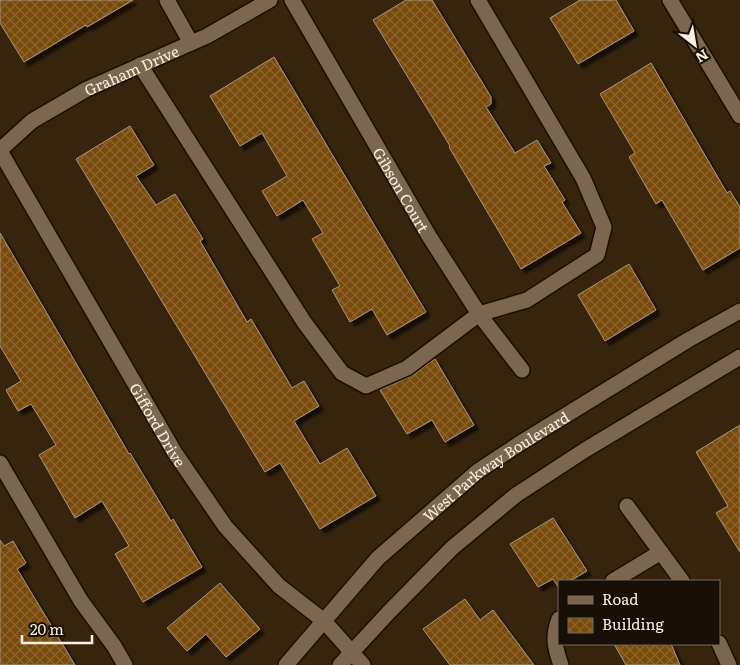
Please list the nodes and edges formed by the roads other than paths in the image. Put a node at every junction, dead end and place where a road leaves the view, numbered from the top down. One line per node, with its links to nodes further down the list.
1 (166, 0): 6 (street)
2 (270, 0): 6 (street, Graham Drive)
3 (292, 0): 11 (street, Gibson Court)
4 (478, 0): 11 (street)
5 (670, 0): 8 (street)
6 (191, 43): 7 (street, Graham Drive)
7 (140, 65): 9 (street, Graham Drive); 11 (street)
8 (740, 116)
9 (0, 150): 19 (street, Gifford Drive)
10 (740, 311): 19 (street, West Parkway Boulevard)
11 (479, 314): 13 (street, Gibson Court)
12 (740, 357): 22 (street)
13 (522, 370)
14 (0, 463): 23 (street)
15 (627, 506): 16 (street)
16 (661, 552): 17 (street); 18 (street)
17 (615, 580)
18 (681, 580)
19 (324, 621): 22 (street, Gifford Drive); 24 (street, West Parkway Boulevard)
20 (558, 622): 27 (street)
21 (720, 645): 28 (street)
22 (352, 652): 25 (street); 26 (street, Gifford Drive)
23 (125, 665)
24 (286, 665)
25 (340, 665)
26 (363, 665)
27 (561, 665)
28 (729, 665)

